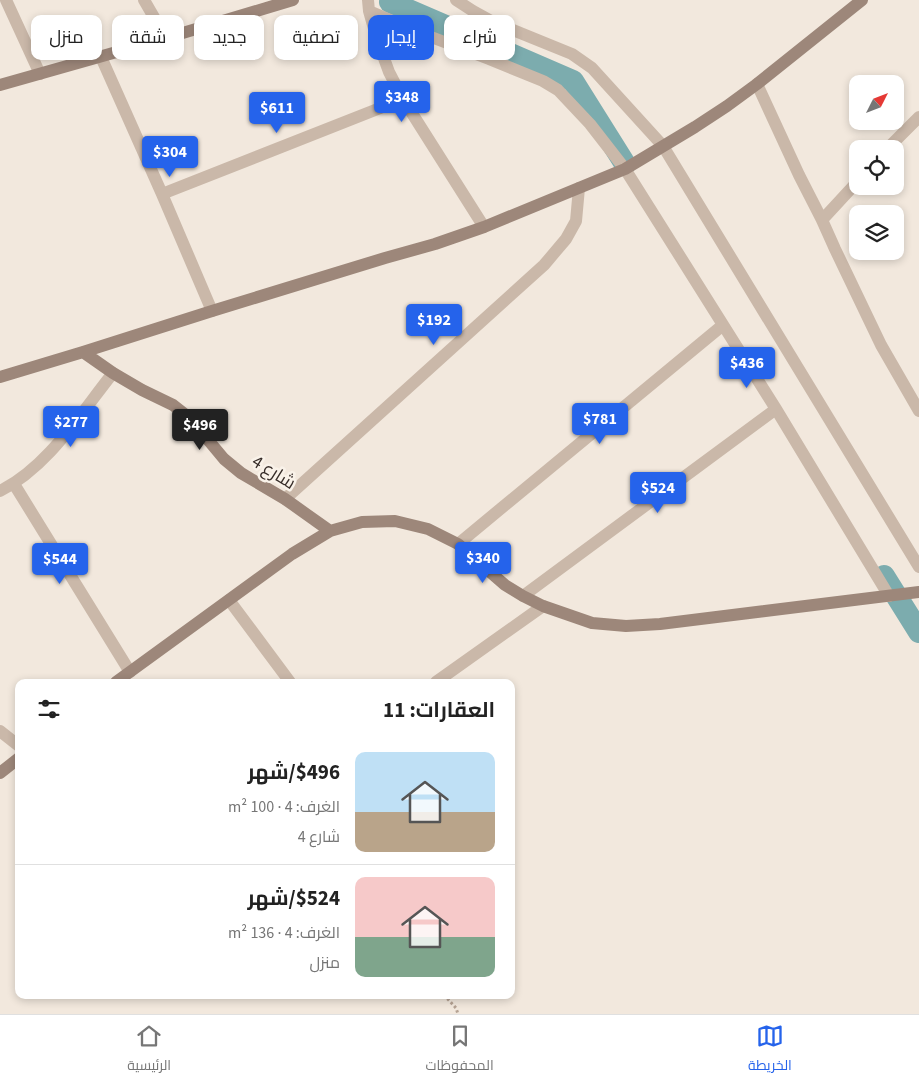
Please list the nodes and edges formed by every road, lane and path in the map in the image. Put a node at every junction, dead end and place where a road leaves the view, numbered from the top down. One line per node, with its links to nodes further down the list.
1 (6, 0): 11 (street)
2 (144, 0): 7 (street)
3 (293, 0): 8 (street)
4 (456, 0): 17 (street)
5 (862, 0): 12 (street)
6 (369, 5): 14 (street); 18 (street)
7 (153, 15)
8 (184, 33)
9 (102, 59): 21 (street)
10 (90, 60): 11 (street)
11 (40, 74): 13 (street)
12 (757, 84): 17 (street); 22 (street)
13 (0, 85)
14 (403, 99): 21 (street); 23 (street)
15 (919, 117): 16 (street)
16 (895, 140)
17 (663, 146): 18 (street); 36 (street)
18 (625, 169): 19 (street); 25 (street)
19 (579, 188): 23 (street); 33 (street)
20 (849, 191): 22 (street)
21 (162, 194): 24 (street)
22 (822, 220): 30 (street)
23 (484, 227): 24 (street)
24 (212, 311): 26 (street)
25 (724, 325): 29 (street); 35 (street)
26 (84, 352): 27 (street, شارع 4); 28 (street)
27 (112, 373): 31 (street); 33 (street, شارع 4)
28 (0, 377)
29 (776, 409): 38 (street); 39 (street)
30 (919, 411)
31 (14, 484): 32 (street); 42 (street)
32 (0, 491)
33 (285, 499): 34 (street, شارع 4)
34 (330, 531): 35 (street); 40 (street)
35 (458, 544): 38 (street)
36 (919, 567)
37 (919, 592): 39 (street)
38 (523, 596): 41 (street)
39 (889, 596): 41 (street)
40 (229, 600): 42 (street); 44 (street)
41 (543, 606): 45 (street)
42 (130, 672): 43 (street)
43 (120, 679)
44 (288, 679)
45 (440, 679)
46 (0, 731): 47 (street)
47 (15, 743)
48 (15, 761): 49 (street)
49 (0, 773)
50 (448, 999): 51 (path)
51 (458, 1014)

